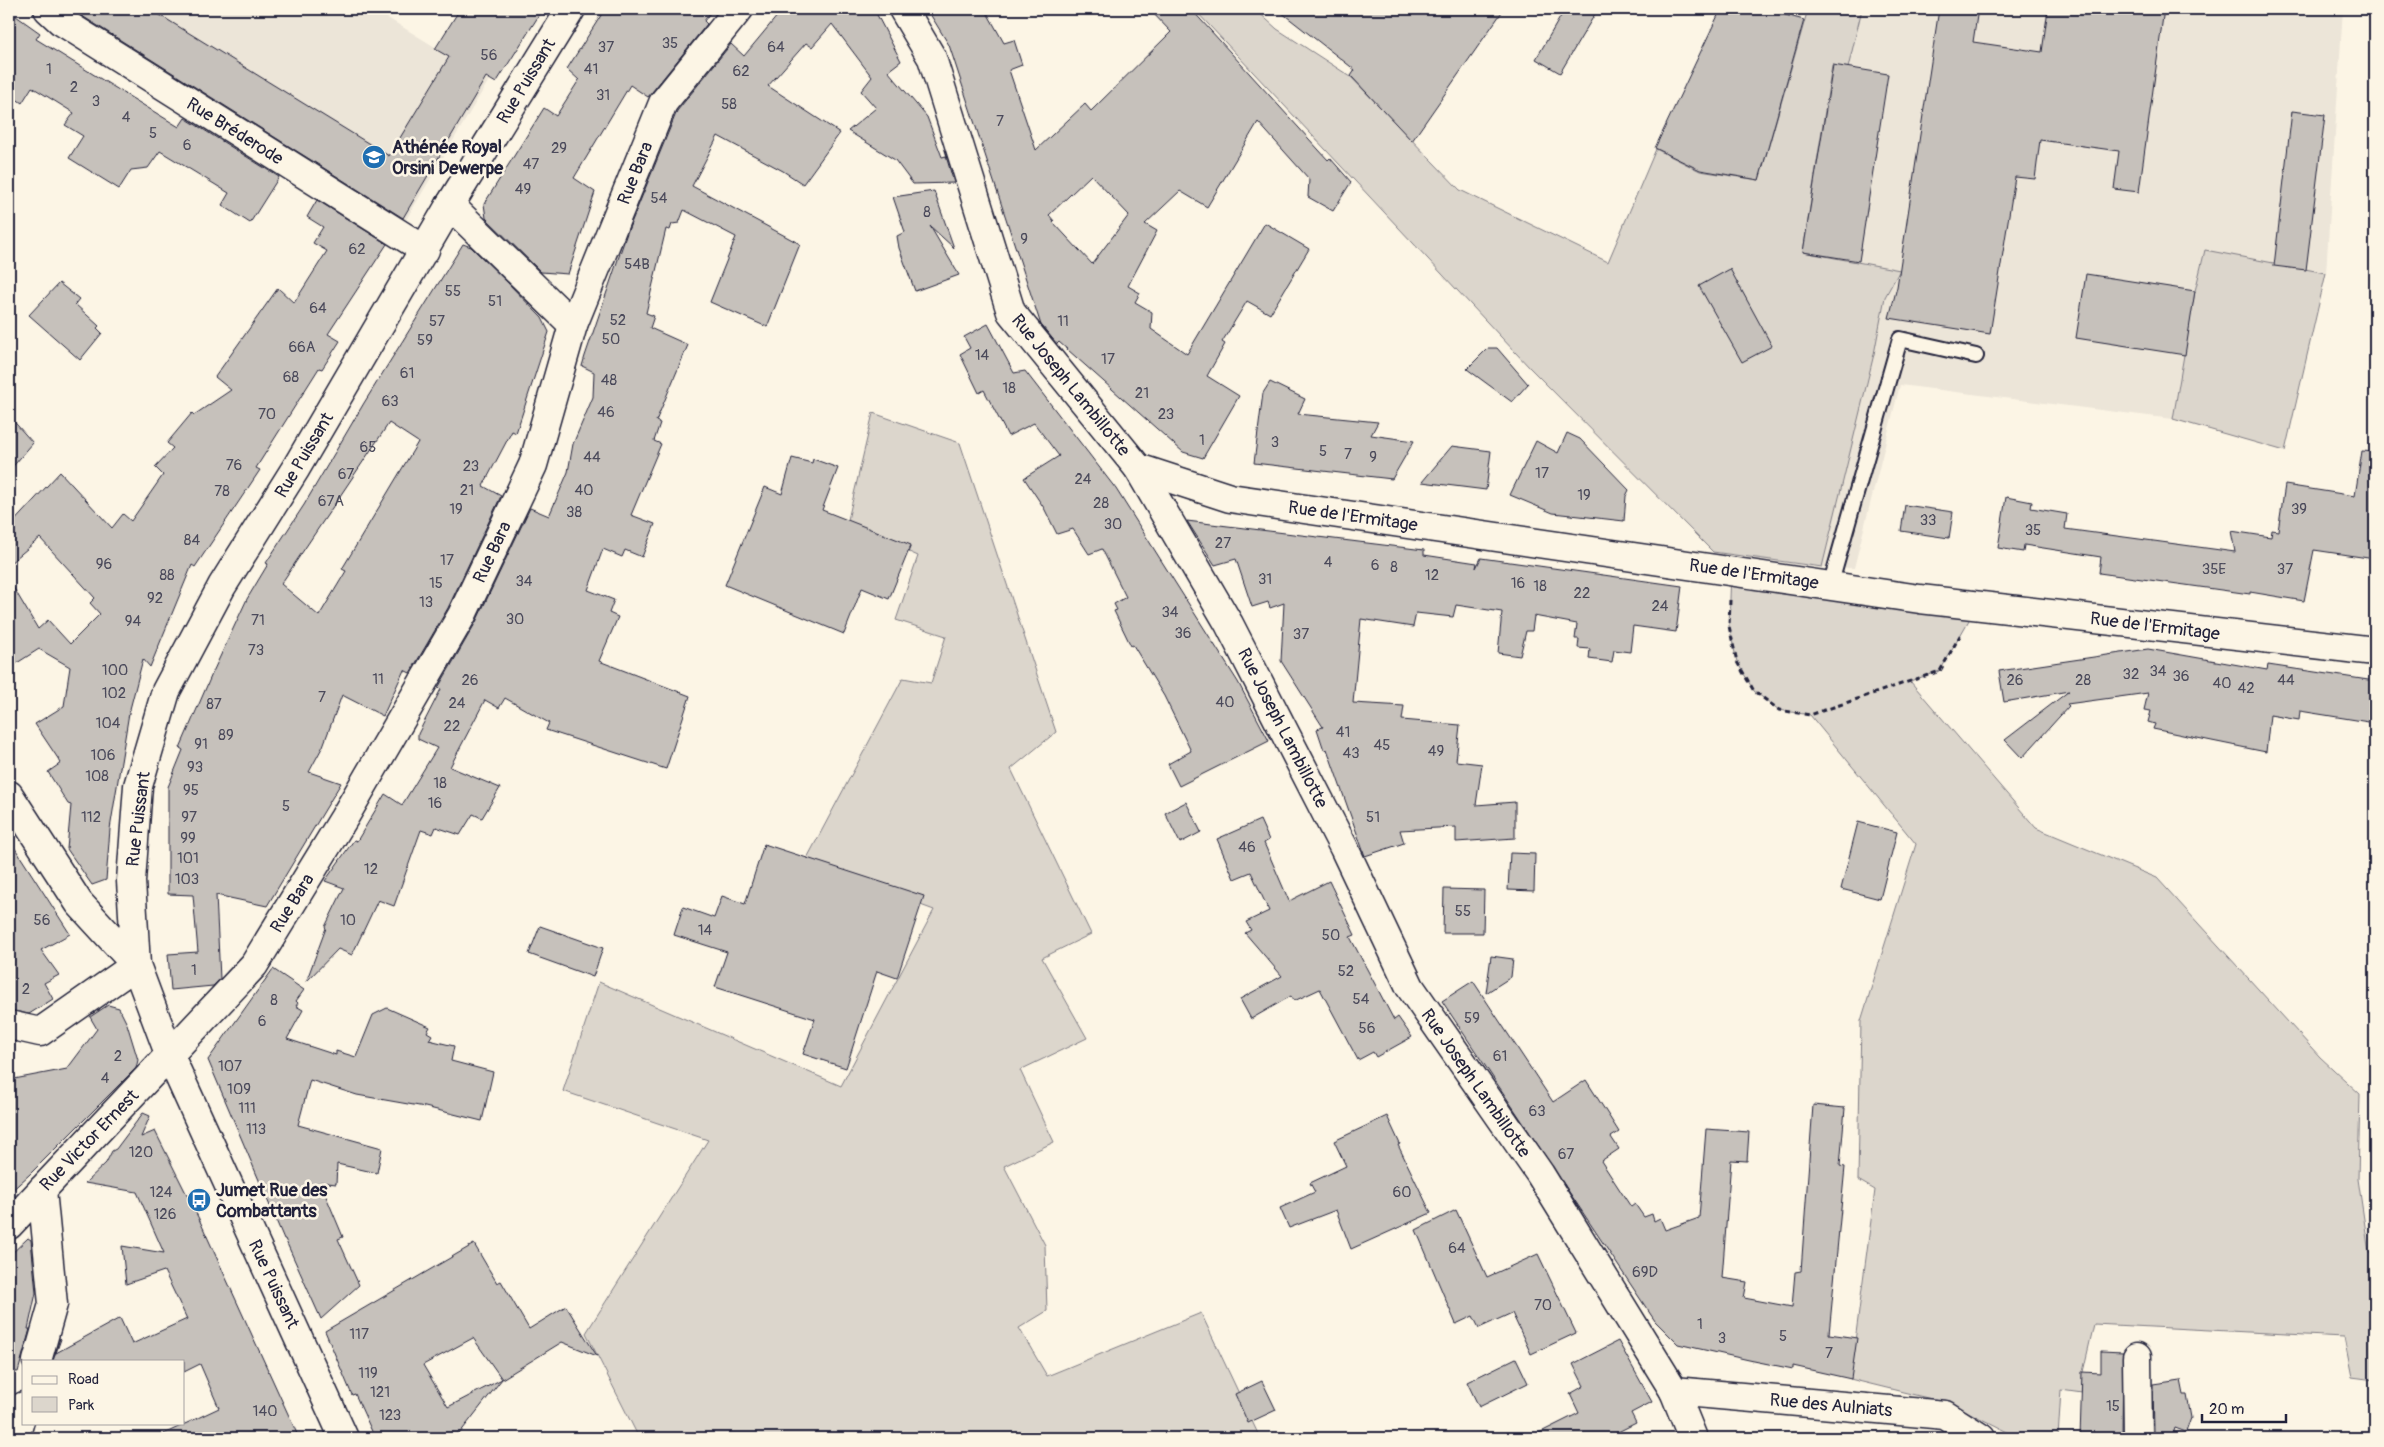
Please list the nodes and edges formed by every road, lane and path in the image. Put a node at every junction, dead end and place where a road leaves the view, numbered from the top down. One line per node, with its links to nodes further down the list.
1 (48, 9): 6 (street, Rue Bréderode)
2 (571, 9): 5 (street, Rue Puissant)
3 (739, 9): 7 (street, Rue Bara)
4 (904, 9): 9 (street, Rue Joseph Lambillotte)
5 (450, 205): 6 (street, Rue Puissant); 7 (street)
6 (425, 250): 15 (street, Rue Puissant)
7 (573, 324): 17 (street, Rue Bara)
8 (1976, 356): 11 (lane)
9 (1138, 468): 10 (street, Rue de l'Ermitage); 22 (street, Rue Joseph Lambillotte)
10 (1731, 571): 11 (street, Rue de l'Ermitage); 12 (path)
11 (1830, 586): 12 (street, Rue de l'Ermitage)
12 (1977, 606): 13 (street, Rue de l'Ermitage)
13 (2375, 651)
14 (9, 795): 15 (street)
15 (136, 966): 16 (street); 17 (street, Rue Puissant)
16 (9, 1025)
17 (170, 1056): 18 (street, Rue Victor Ernest); 25 (street, Rue Puissant)
18 (42, 1190): 19 (street, Rue Victor Ernest); 21 (street)
19 (9, 1224)
20 (2138, 1357): 28 (street)
21 (37, 1360)
22 (1674, 1391): 26 (street, Rue Joseph Lambillotte); 27 (street, Rue des Aulniats)
23 (22, 1413): 24 (street)
24 (15, 1438)
25 (344, 1438)
26 (1693, 1438)
27 (1981, 1438)
28 (2138, 1438)

